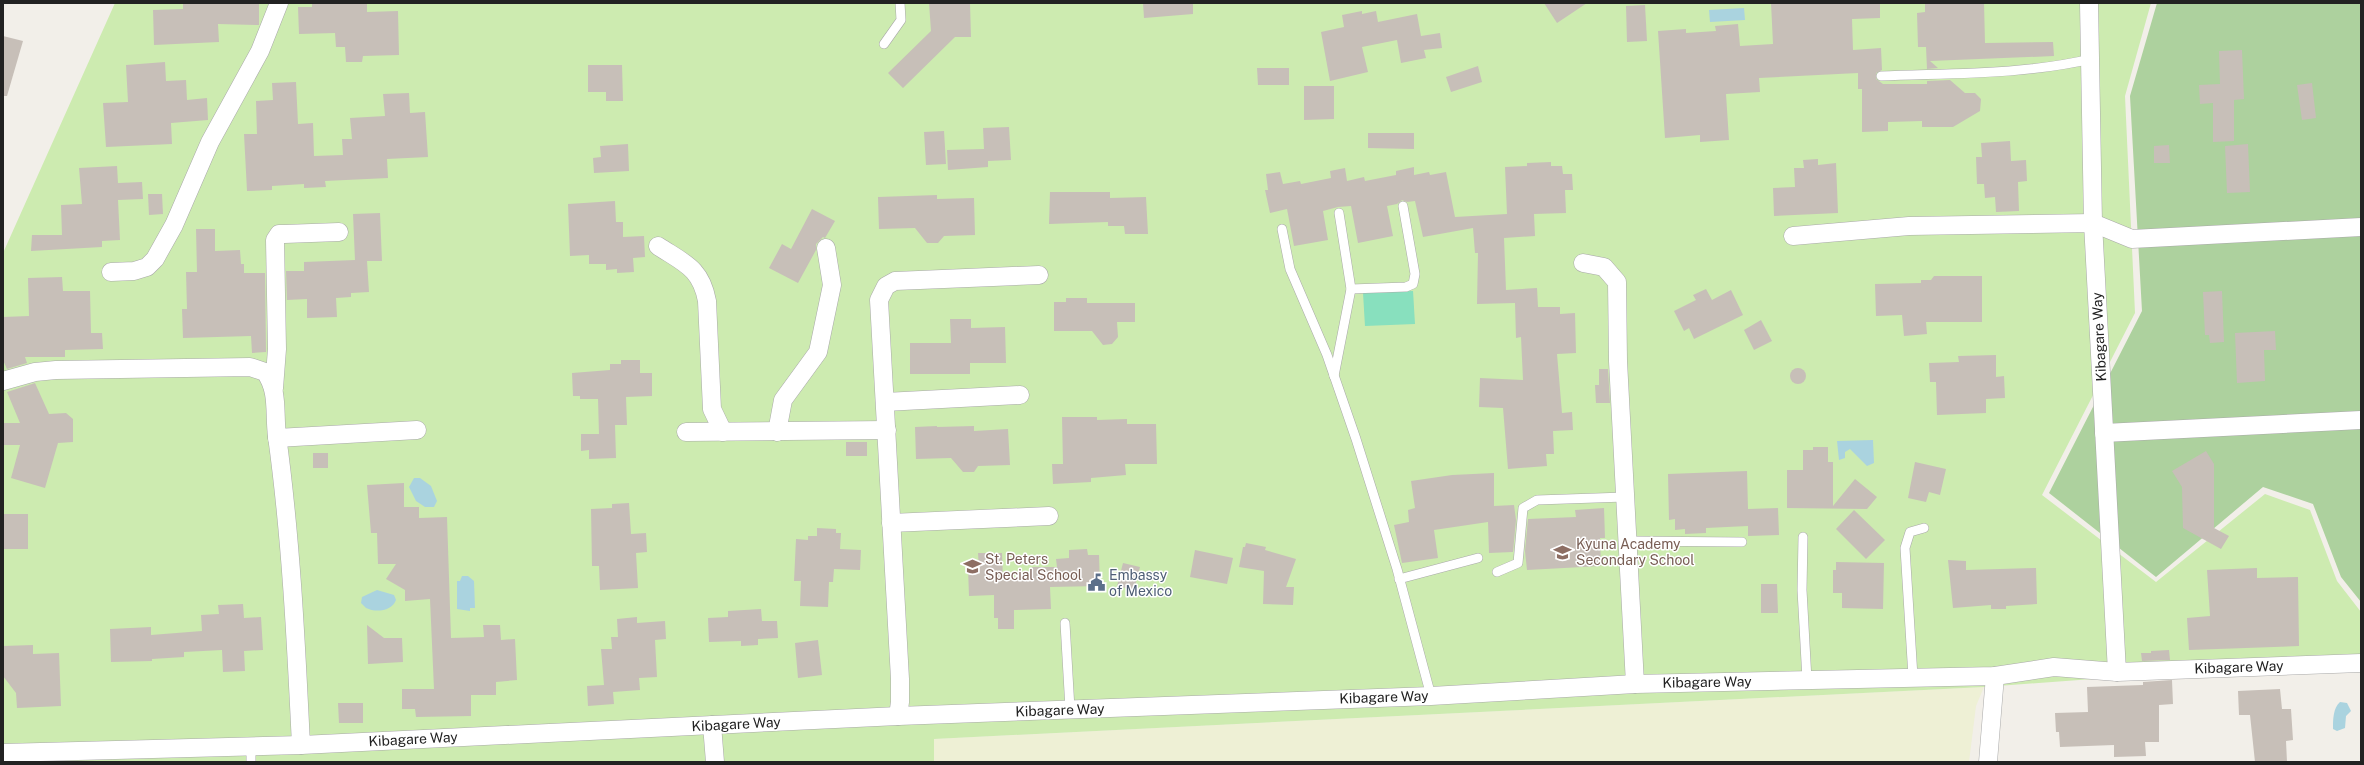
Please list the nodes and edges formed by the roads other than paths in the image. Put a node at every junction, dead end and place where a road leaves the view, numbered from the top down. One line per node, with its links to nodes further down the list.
1 (279, 3): 17 (street)
2 (900, 3): 4 (lane)
3 (2089, 3): 5 (street, Kibagare Way)
4 (884, 44)
5 (2091, 59): 6 (lane); 9 (street, Kibagare Way)
6 (1881, 76)
7 (1403, 206): 19 (lane)
8 (1339, 213): 19 (lane)
9 (2093, 223): 10 (street); 13 (street); 31 (street, Kibagare Way)
10 (2361, 227)
11 (1282, 228): 20 (lane)
12 (339, 232): 22 (street)
13 (1793, 236)
14 (658, 246): 29 (street)
15 (826, 248): 30 (street)
16 (1583, 264): 33 (street)
17 (110, 272)
18 (1039, 275): 24 (street)
19 (1351, 289): 20 (lane)
20 (1334, 376): 42 (lane)
21 (3, 381): 22 (street)
22 (274, 388): 32 (street)
23 (1020, 395): 24 (street)
24 (885, 402): 27 (street)
25 (2361, 420): 31 (street)
26 (417, 430): 32 (street)
27 (887, 430): 30 (street); 35 (street)
28 (686, 432): 29 (street)
29 (723, 432): 30 (street)
30 (777, 432)
31 (2104, 433): 45 (street, Kibagare Way)
32 (277, 438): 54 (street)
33 (1625, 496): 38 (street); 41 (lane)
34 (1049, 516): 35 (street)
35 (891, 523): 52 (street)
36 (1924, 528): 47 (lane)
37 (1803, 537): 48 (lane)
38 (1627, 541): 39 (lane); 49 (street)
39 (1742, 542)
40 (1478, 558): 42 (lane)
41 (1497, 572)
42 (1399, 579): 50 (lane)
43 (1065, 623): 51 (lane)
44 (2361, 662): 45 (street, Kibagare Way)
45 (2116, 672): 46 (street, Kibagare Way)
46 (1995, 676): 47 (street, Kibagare Way); 58 (street)
47 (1913, 677): 48 (street, Kibagare Way)
48 (1807, 680): 49 (street, Kibagare Way)
49 (1635, 684): 50 (street, Kibagare Way)
50 (1431, 696): 51 (street, Kibagare Way)
51 (1070, 709): 52 (street, Kibagare Way)
52 (898, 716): 53 (street, Kibagare Way)
53 (712, 725): 54 (street, Kibagare Way); 57 (street)
54 (302, 745): 56 (street, Kibagare Way)
55 (3, 753): 56 (street, Kibagare Way)
56 (251, 754)
57 (715, 762)
58 (1988, 762)

